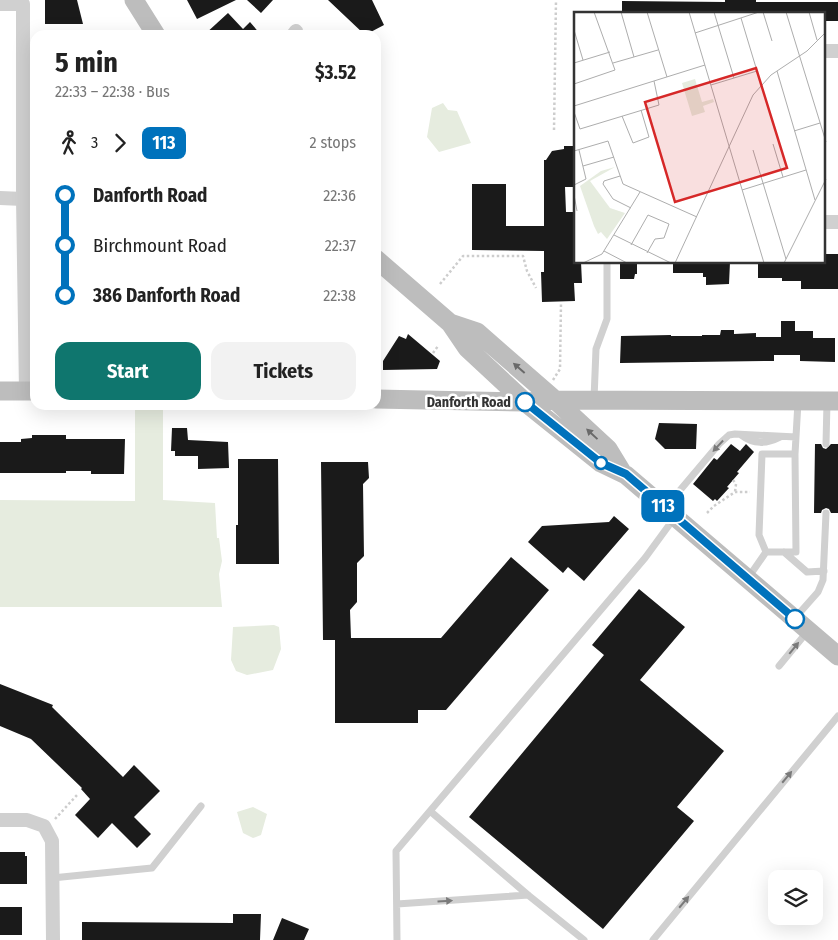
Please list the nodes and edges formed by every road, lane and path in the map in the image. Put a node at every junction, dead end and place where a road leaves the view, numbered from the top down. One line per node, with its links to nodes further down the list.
1 (134, 0): 4 (main road)
2 (556, 0): 5 (path)
3 (0, 4): 7 (street)
4 (153, 30)
5 (554, 130)
6 (0, 198): 7 (street)
7 (23, 199): 18 (street)
8 (381, 263): 13 (main road)
9 (607, 264): 21 (lane)
10 (440, 284): 11 (path)
11 (536, 288)
12 (561, 303): 16 (path)
13 (450, 323): 20 (main road, one-way to 13); 23 (main road)
14 (438, 346): 15 (path)
15 (433, 353)
16 (552, 381)
17 (0, 391): 18 (main road)
18 (30, 391)
19 (381, 399): 23 (main road)
20 (555, 400): 21 (main road); 23 (main road); 28 (main road, one-way to 20)
21 (594, 400): 24 (main road)
22 (832, 401): 24 (main road); 26 (lane)
23 (525, 402): 28 (main road)
24 (798, 402): 25 (lane)
25 (796, 437): 27 (lane); 32 (lane, one-way to 32)
26 (826, 444)
27 (795, 454): 35 (lane); 36 (lane)
28 (622, 472): 32 (main road)
29 (733, 480): 30 (path)
30 (735, 492): 31 (path); 33 (path)
31 (750, 492)
32 (670, 512): 38 (main road); 45 (lane)
33 (707, 513)
34 (826, 513): 37 (lane)
35 (766, 552): 36 (lane); 38 (lane)
36 (784, 552): 37 (lane)
37 (824, 571): 39 (lane)
38 (748, 578): 39 (main road)
39 (802, 624): 40 (main road); 41 (lane, one-way to 39)
40 (838, 656)
41 (779, 666)
42 (838, 716): 54 (lane, one-way to 42)
43 (77, 795): 47 (path)
44 (201, 806): 48 (lane)
45 (430, 811): 49 (lane); 50 (lane)
46 (0, 820): 47 (street)
47 (45, 829): 48 (street)
48 (52, 878): 51 (street)
49 (528, 895): 50 (lane, one-way to 49); 53 (lane)
50 (397, 904): 52 (lane)
51 (53, 940)
52 (397, 940)
53 (584, 940)
54 (653, 940)

